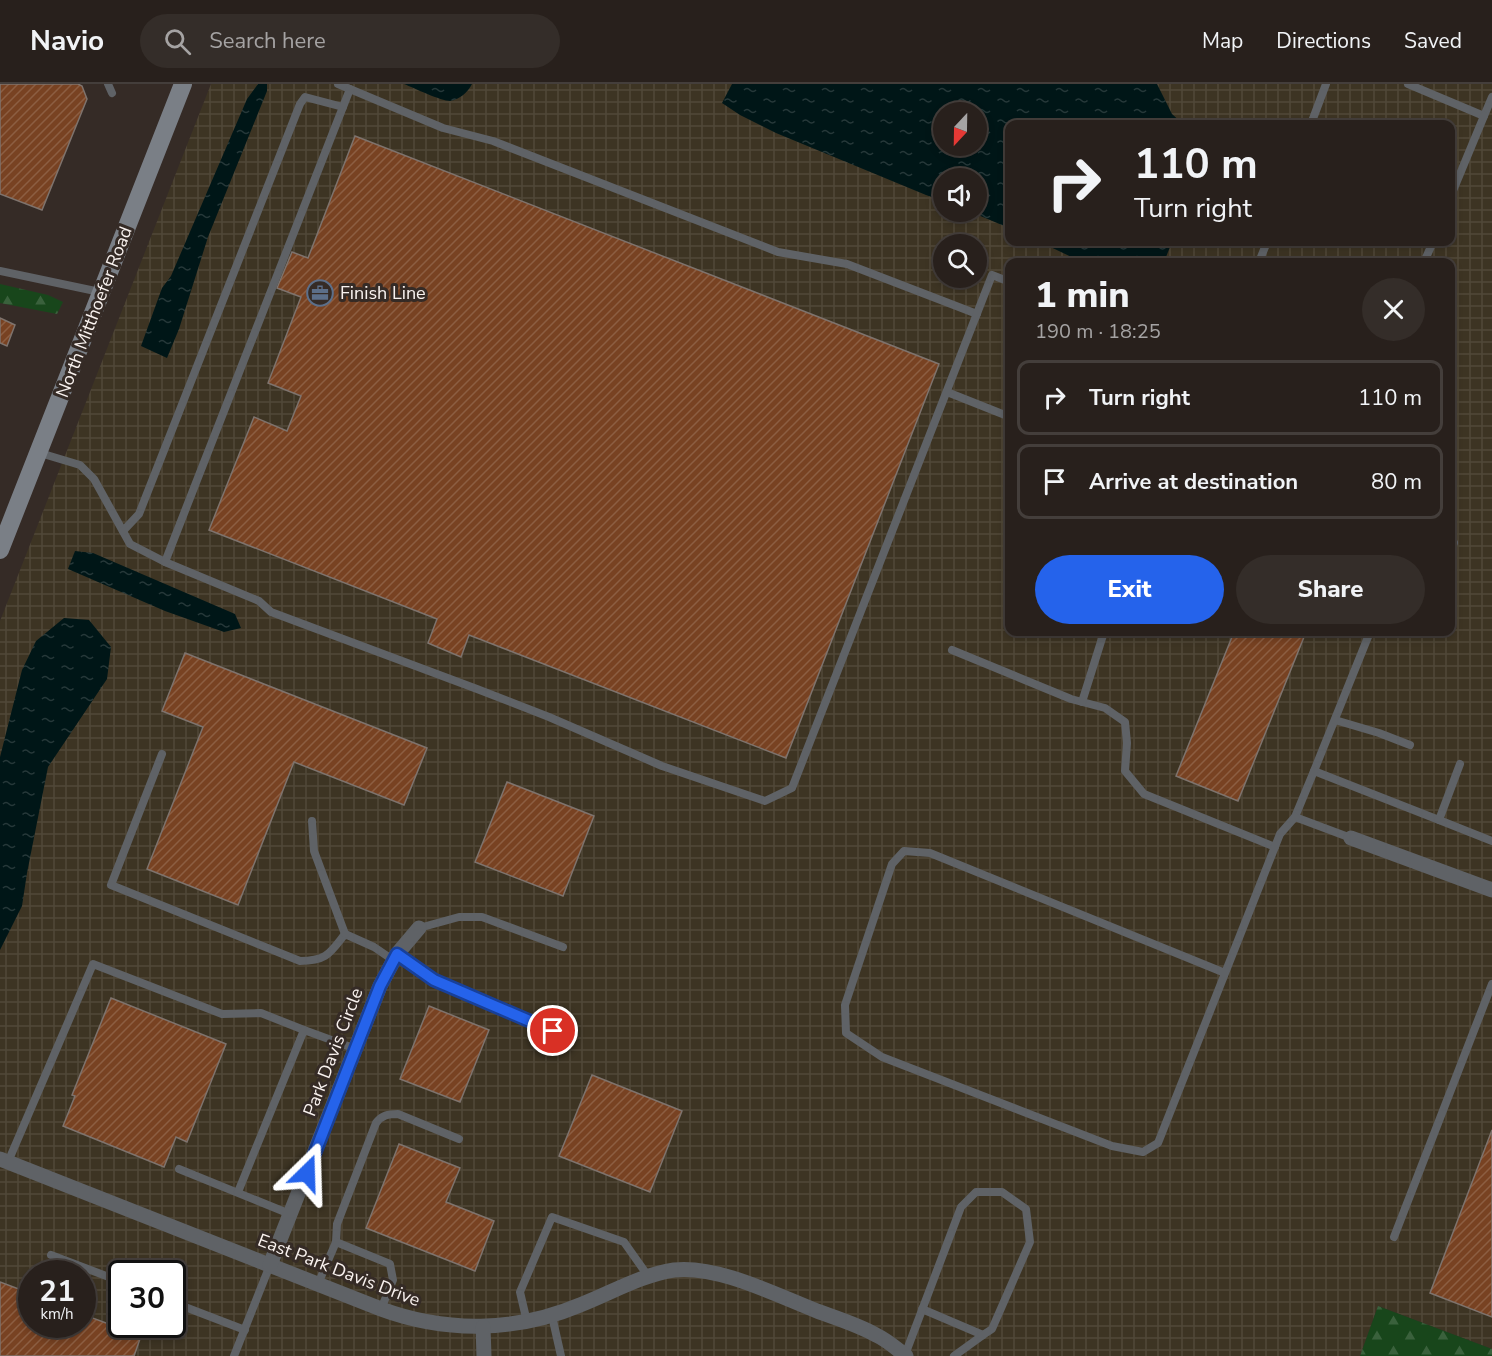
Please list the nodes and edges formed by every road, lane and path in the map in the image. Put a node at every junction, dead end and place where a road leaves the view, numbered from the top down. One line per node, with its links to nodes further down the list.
1 (108, 84): 7 (lane)
2 (183, 84): 15 (main road, North Mitthoefer Road)
3 (338, 84): 6 (lane)
4 (1326, 84): 11 (lane)
5 (1408, 84): 10 (lane)
6 (350, 89): 9 (lane); 16 (lane)
7 (112, 93)
8 (1492, 97): 10 (lane)
9 (343, 107): 20 (lane); 22 (lane)
10 (1485, 116): 12 (lane)
11 (1312, 120)
12 (1455, 186)
13 (0, 271): 15 (lane)
14 (1005, 280): 16 (lane)
15 (101, 292): 19 (main road, North Mitthoefer Road)
16 (977, 314): 17 (lane)
17 (947, 392): 18 (lane); 22 (lane)
18 (1005, 415)
19 (38, 453): 20 (lane); 21 (main road, North Mitthoefer Road)
20 (123, 531): 22 (lane)
21 (1, 542)
22 (165, 562)
23 (1103, 636): 26 (lane)
24 (1368, 636): 27 (lane)
25 (952, 650): 26 (lane)
26 (1082, 702): 37 (lane)
27 (1335, 720): 28 (lane); 31 (lane)
28 (1410, 745)
29 (162, 754): 40 (lane)
30 (1460, 764): 33 (lane)
31 (1314, 771): 32 (lane); 33 (lane)
32 (1295, 817): 35 (lane); 37 (lane)
33 (1439, 820): 36 (lane)
34 (312, 821): 40 (lane)
35 (1351, 838): 38 (street)
36 (1492, 841)
37 (1275, 847): 43 (lane)
38 (1492, 890)
39 (419, 928): 41 (lane); 42 (street, Park Davis Circle)
40 (345, 934): 42 (lane)
41 (563, 947)
42 (395, 957): 46 (lane); 47 (street, Park Davis Circle)
43 (1225, 973): 43 (lane)
44 (1492, 984): 53 (lane)
45 (304, 1030): 47 (lane); 49 (lane); 51 (lane)
46 (553, 1031)
47 (356, 1049): 52 (street, Park Davis Circle)
48 (459, 1139): 54 (lane)
49 (4, 1161): 56 (street, East Park Davis Drive)
50 (179, 1169): 51 (lane)
51 (238, 1192): 52 (lane)
52 (290, 1214): 56 (street, Park Davis Circle)
53 (1395, 1237)
54 (336, 1242): 59 (lane); 61 (lane)
55 (51, 1255): 58 (lane)
56 (270, 1265): 59 (street, East Park Davis Drive); 66 (lane)
57 (648, 1276): 63 (street, East Park Davis Drive); 64 (lane); 68 (street, East Park Davis Drive)
58 (108, 1277)
59 (318, 1284): 61 (street, East Park Davis Drive)
60 (186, 1307): 66 (lane)
61 (381, 1309): 65 (street, East Park Davis Drive)
62 (922, 1309): 67 (lane); 67 (lane); 68 (lane)
63 (552, 1316): 64 (street, East Park Davis Drive); 71 (lane)
64 (527, 1322): 65 (street, East Park Davis Drive)
65 (483, 1327): 70 (street)
66 (244, 1330): 69 (lane)
67 (983, 1335): 72 (lane)
68 (905, 1355)
69 (234, 1356)
70 (484, 1356)
71 (561, 1356)
72 (954, 1356)

